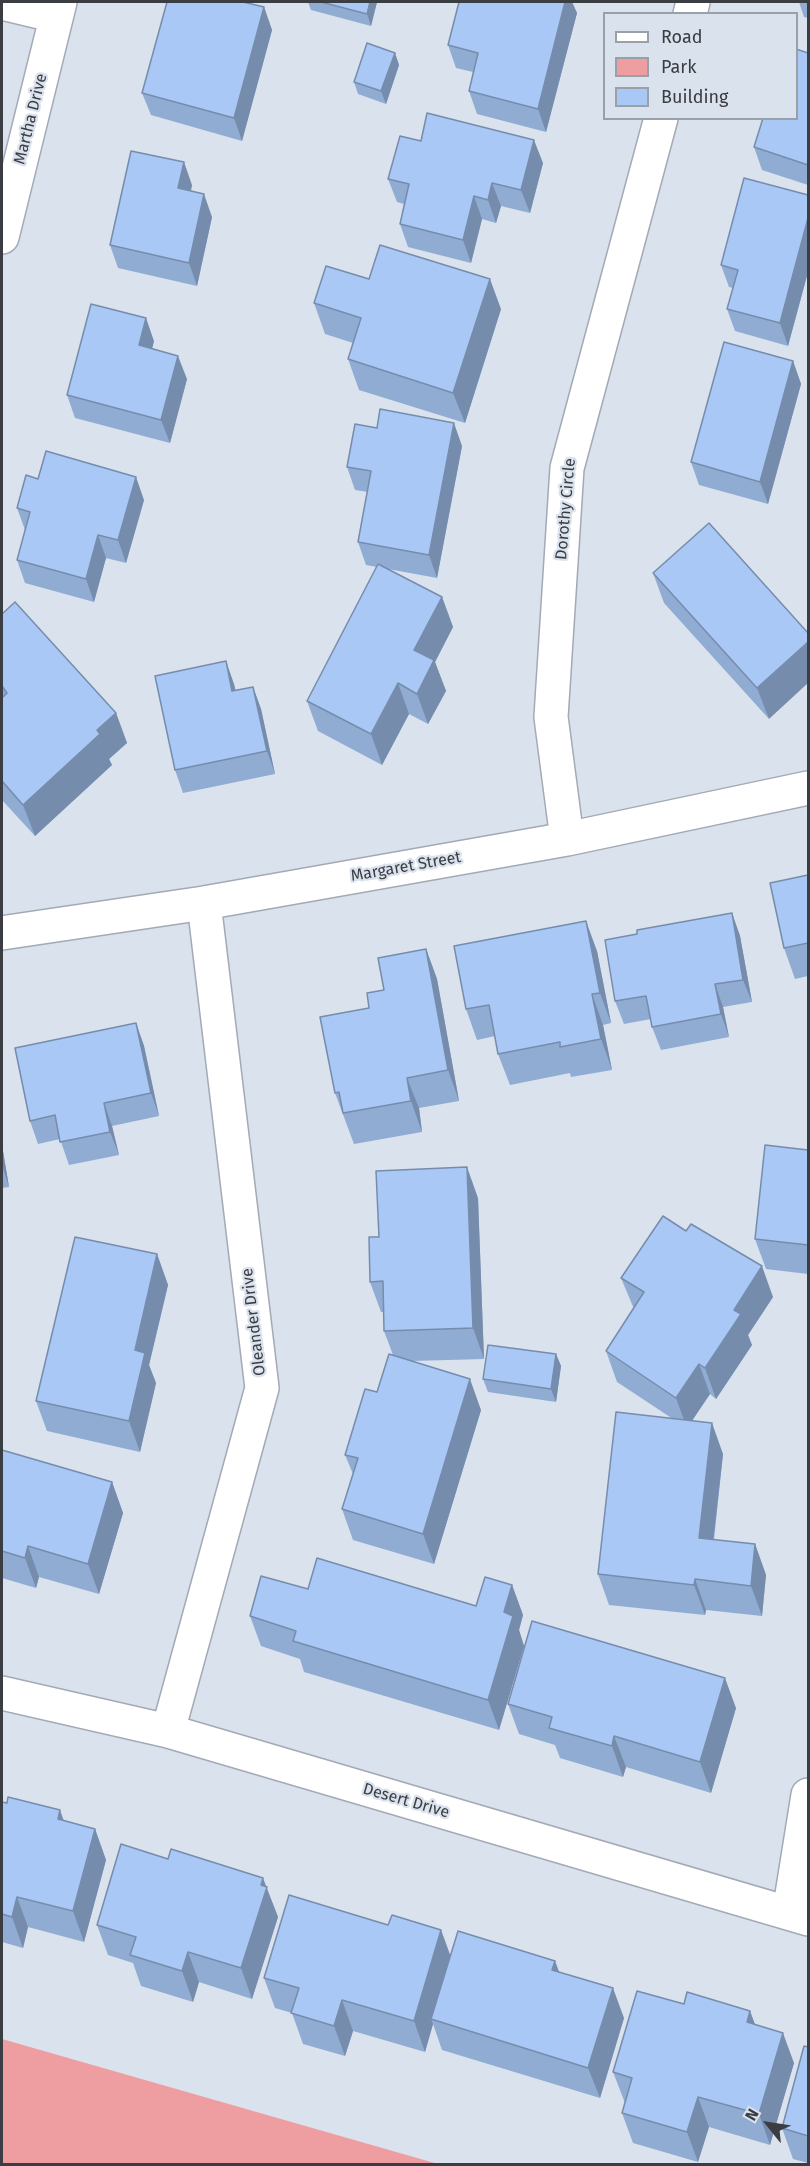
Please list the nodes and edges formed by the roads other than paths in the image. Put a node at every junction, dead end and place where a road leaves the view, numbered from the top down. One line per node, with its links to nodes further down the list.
1 (2, 3): 2 (street)
2 (58, 9): 4 (street, Martha Drive)
3 (660, 120): 6 (street, Dorothy Circle)
4 (2, 237)
5 (808, 788): 6 (street, Margaret Street)
6 (567, 839): 7 (street, Margaret Street)
7 (204, 903): 8 (street, Margaret Street); 10 (street, Oleander Drive)
8 (2, 933)
9 (2, 1693): 10 (street, Desert Drive)
10 (168, 1731): 12 (street, Desert Drive)
11 (808, 1794): 12 (street)
12 (799, 1916)

